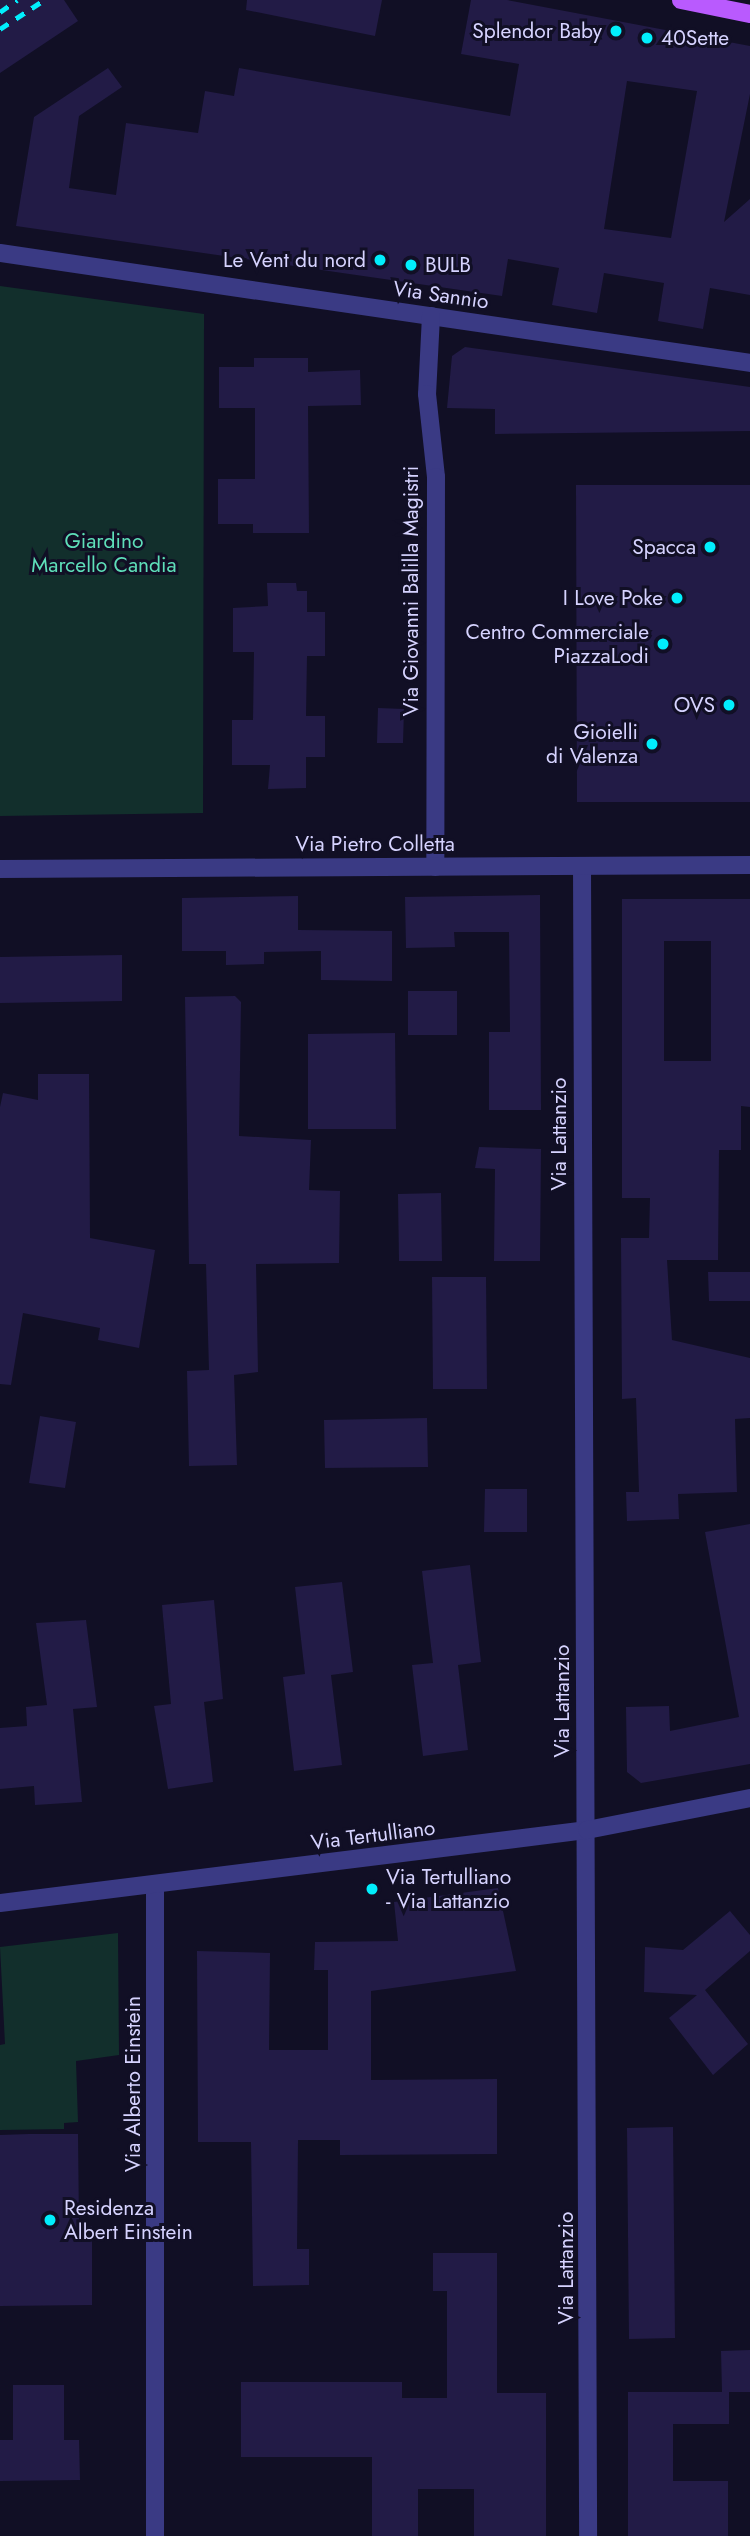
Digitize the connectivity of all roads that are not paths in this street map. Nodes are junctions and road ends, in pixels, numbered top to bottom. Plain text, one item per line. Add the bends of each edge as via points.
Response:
1 (681, 0) edge
2 (750, 14) edge
3 (0, 253) edge
4 (431, 316) junction
5 (750, 363) edge
6 (750, 865) edge
7 (582, 866) junction
8 (435, 867) junction
9 (0, 869) edge
10 (750, 1798) edge
11 (587, 1830) junction
12 (155, 1884) junction
13 (0, 1903) edge
14 (155, 2536) edge
15 (588, 2536) edge

1 - 2 main road
3 - 4 street, Via Sannio
4 - 5 street, Via Sannio
4 - 8 street, Via Giovanni Balilla Magistri via 426,380 436,477
6 - 7 street, Via Pietro Colletta
7 - 8 street, Via Pietro Colletta
7 - 11 street, Via Lattanzio
8 - 9 street, Via Pietro Colletta
10 - 11 street, Via Tertulliano
11 - 12 street, Via Tertulliano
11 - 15 street, Via Lattanzio
12 - 13 street, Via Tertulliano
12 - 14 street, Via Alberto Einstein

